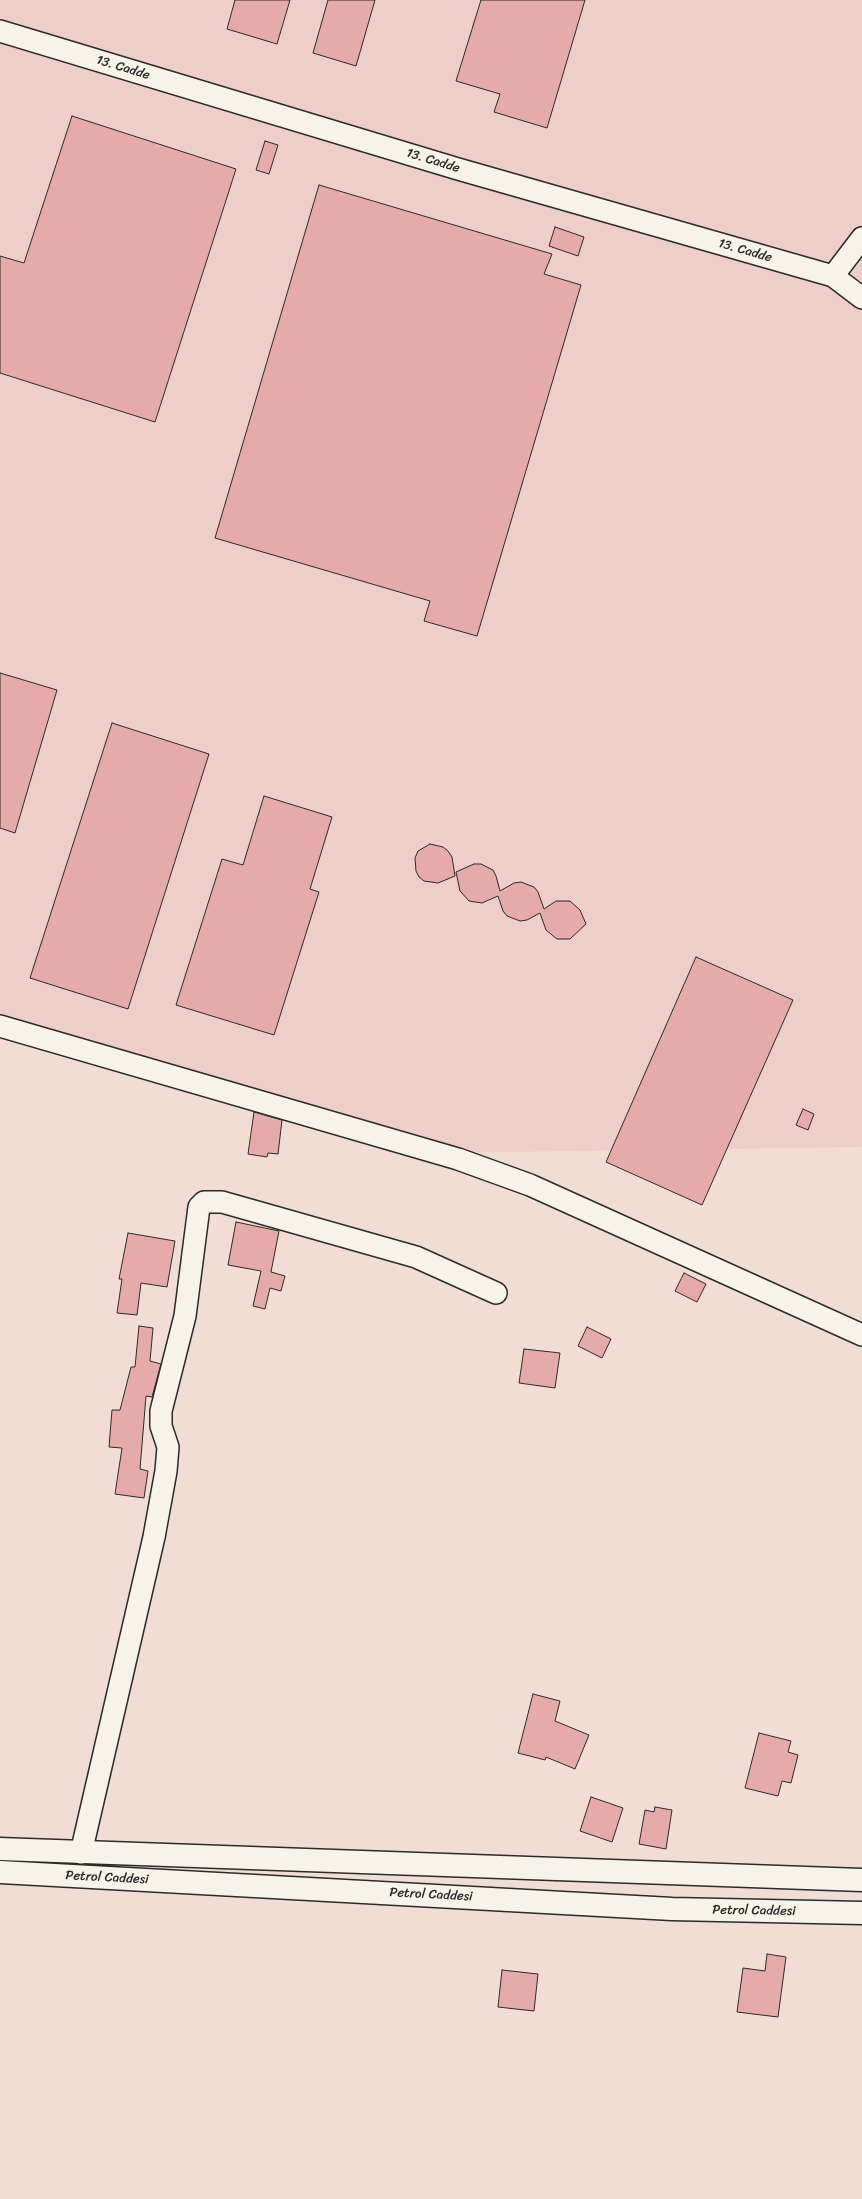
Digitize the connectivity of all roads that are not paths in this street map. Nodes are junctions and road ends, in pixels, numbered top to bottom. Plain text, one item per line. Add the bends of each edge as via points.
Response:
1 (0, 31) edge
2 (862, 238) edge
3 (833, 276) junction
4 (862, 298) edge
5 (0, 1026) edge
6 (496, 1293) dead end
7 (862, 1335) edge
8 (0, 1849) edge
9 (81, 1853) junction
10 (0, 1872) edge
11 (862, 1880) edge
12 (862, 1913) edge

1 - 3 street, 13. Cadde via 458,169
2 - 3 street
3 - 4 street, 13. Cadde
5 - 7 street via 458,1159 530,1185
6 - 9 street via 416,1257 222,1202 204,1202 199,1207 185,1316 161,1411 161,1426 168,1447 154,1537
8 - 9 main road, Petrol Caddesi
9 - 11 main road, Petrol Caddesi
10 - 12 main road, Petrol Caddesi via 672,1909

